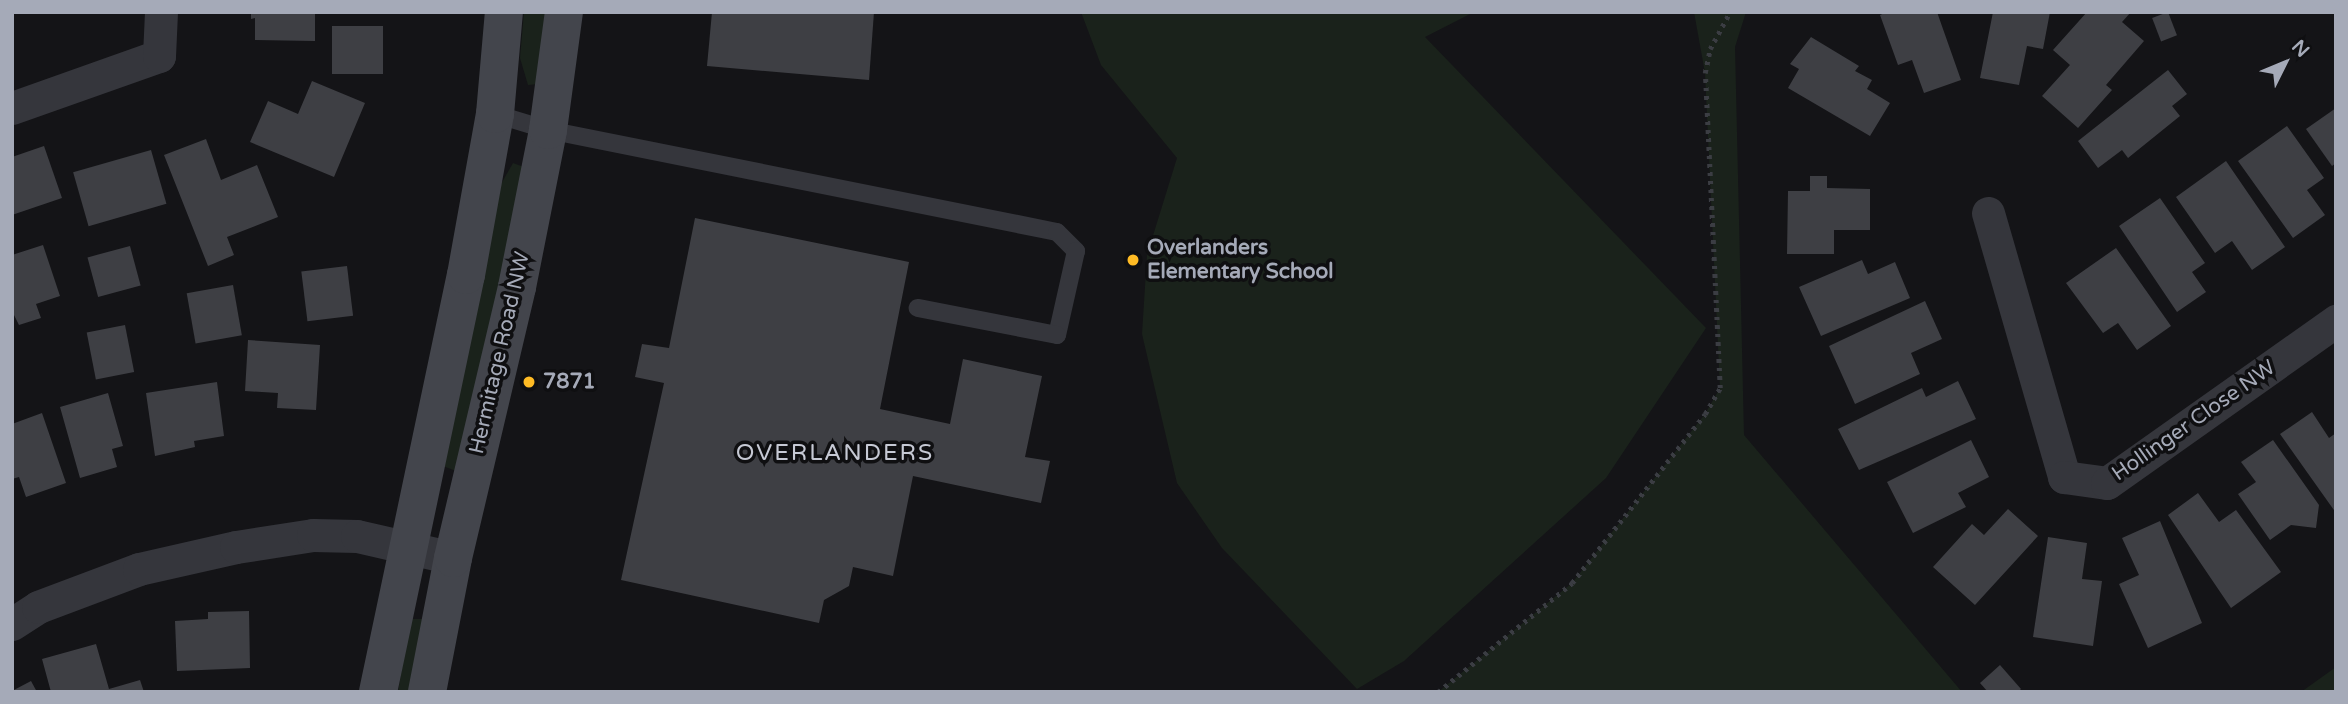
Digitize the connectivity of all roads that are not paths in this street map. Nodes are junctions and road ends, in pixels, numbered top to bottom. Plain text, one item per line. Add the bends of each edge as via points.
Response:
1 (161, 12) edge
2 (504, 12) edge
3 (564, 12) edge
4 (12, 108) edge
5 (495, 114) junction
6 (548, 130) junction
7 (1988, 213) dead end
8 (918, 308) dead end
9 (2336, 321) edge
10 (407, 548) junction
11 (453, 558) junction
12 (12, 624) edge
13 (378, 692) edge
14 (427, 692) edge

1 - 4 street via 159,56
2 - 5 street
3 - 6 street, Hermitage Road NW
5 - 6 lane
5 - 10 street
6 - 8 lane via 1056,232 1076,251 1057,335
6 - 11 street, Hermitage Road NW via 517,287
7 - 9 street, Hollinger Close NW via 2064,477 2107,483
10 - 11 street
10 - 12 street via 357,536 313,535 236,547 139,569 38,607
10 - 13 street
11 - 14 street, Hermitage Road NW

